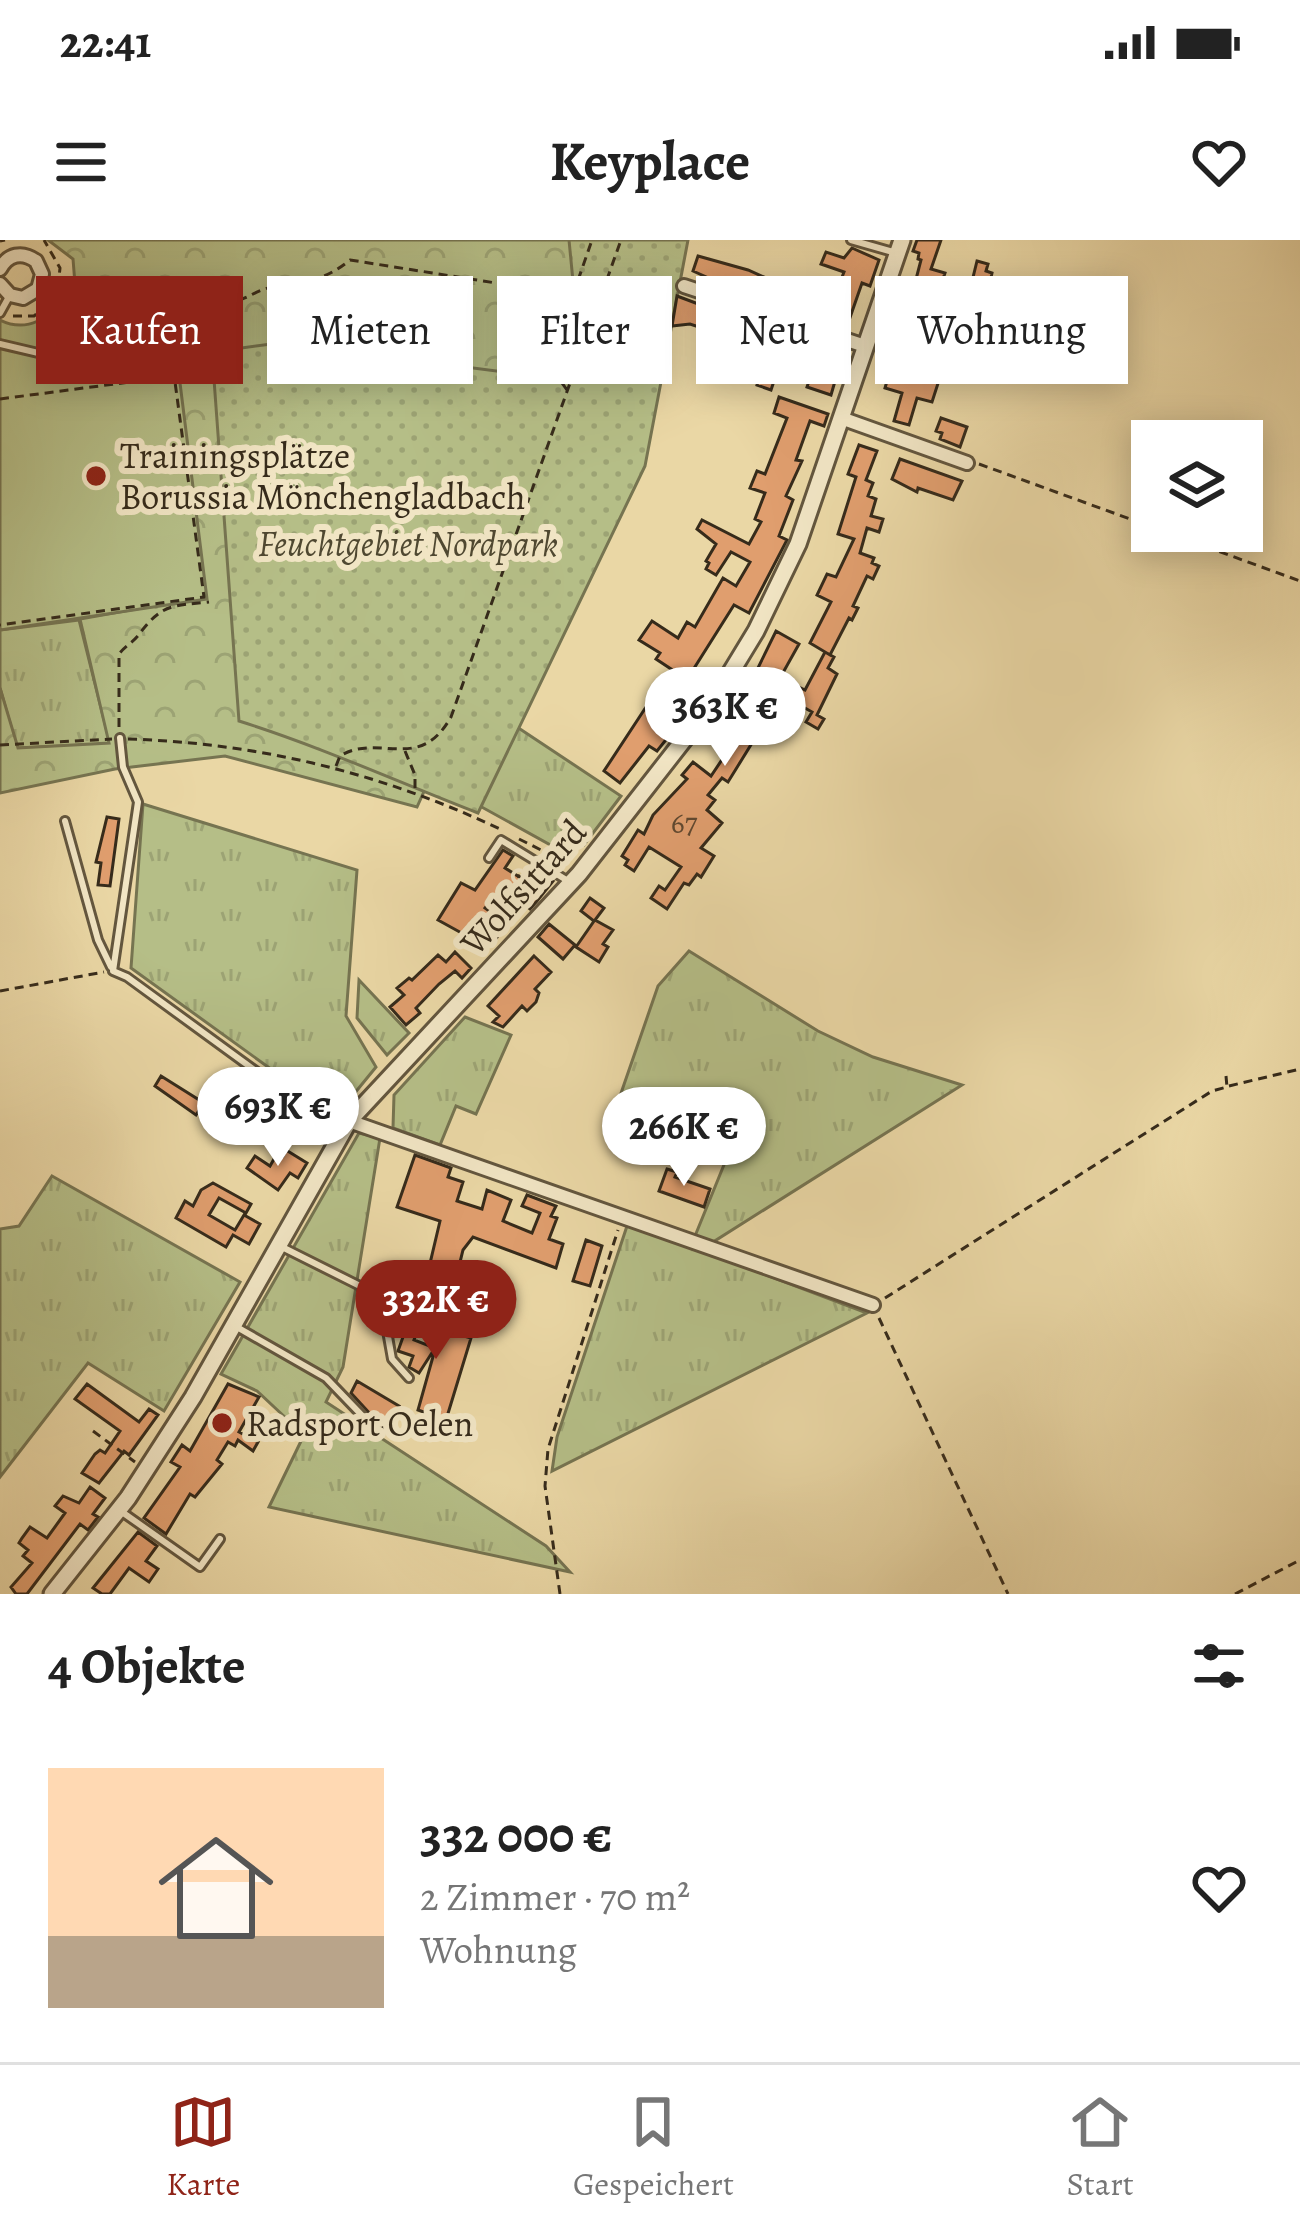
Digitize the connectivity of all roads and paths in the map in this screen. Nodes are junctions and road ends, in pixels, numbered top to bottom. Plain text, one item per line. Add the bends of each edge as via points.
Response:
1 (6, 240) edge
2 (25, 240) edge
3 (592, 240) edge
4 (621, 240) edge
5 (851, 240) edge
6 (899, 247) edge
7 (28, 256) junction
8 (5, 263) edge
9 (579, 276) edge
10 (497, 283) edge
11 (0, 284) edge
12 (684, 286) dead end
13 (10, 296) junction
14 (243, 298) edge
15 (0, 312) edge
16 (0, 344) edge
17 (865, 346) junction
18 (36, 352) edge
19 (563, 384) edge
20 (568, 391) junction
21 (0, 399) edge
22 (841, 418) junction
23 (967, 463) joint
24 (1131, 520) edge
25 (1221, 552) edge
26 (1300, 581) edge
27 (209, 602) dead end
28 (0, 625) edge
29 (120, 739) junction
30 (0, 745) edge
31 (405, 751) junction
32 (336, 766) junction
33 (415, 794) junction
34 (65, 821) dead end
35 (497, 827) dead end
36 (519, 838) dead end
37 (489, 858) dead end
38 (576, 878) junction
39 (113, 970) junction
40 (0, 991) edge
41 (1300, 1069) edge
42 (1226, 1076) dead end
43 (1227, 1087) junction
44 (345, 1127) junction
45 (623, 1214) junction
46 (277, 1244) junction
47 (358, 1285) junction
48 (873, 1306) junction
49 (477, 1314) dead end
50 (232, 1324) junction
51 (409, 1378) dead end
52 (375, 1429) dead end
53 (93, 1431) dead end
54 (146, 1471) junction
55 (119, 1510) junction
56 (220, 1539) dead end
57 (1300, 1560) edge
58 (52, 1594) edge
59 (560, 1594) edge
60 (1008, 1594) edge
61 (1234, 1594) edge

1 - 8 street
2 - 7 street
3 - 9 path
4 - 20 path
5 - 6 lane, Wolfsittard
6 - 17 street, Wolfsittard
7 - 8 street
7 - 13 street via 40,267 40,286 26,297
10 - 14 path via 350,260 320,280
11 - 13 street
12 - 17 street
13 - 15 lane
16 - 18 lane
17 - 22 street, Wolfsittard
19 - 20 path
20 - 31 path via 451,717 431,740
21 - 28 path via 175,382 204,597
22 - 23 street
22 - 38 street, Wolfsittard via 798,544 735,668
23 - 24 path
25 - 26 path
27 - 29 path via 164,607 119,654
29 - 30 path
29 - 32 path via 249,749
29 - 39 lane via 138,802
31 - 32 path via 353,749
31 - 33 path
32 - 33 path
33 - 35 path
34 - 39 lane
36 - 38 path via 568,863
37 - 38 lane via 501,840
38 - 44 street, Wolfsittard
39 - 40 path
39 - 44 lane
41 - 43 path
42 - 43 path
43 - 48 path
44 - 45 street
44 - 46 street, Wolfsittard
45 - 48 street
45 - 59 path via 548,1449 545,1486
46 - 47 lane
46 - 50 street, Wolfsittard
47 - 49 lane
47 - 51 lane via 384,1314 392,1359
48 - 60 path
50 - 52 lane via 326,1378
50 - 54 street, Wolfsittard
53 - 54 path
54 - 55 street, Wolfsittard
55 - 56 lane via 200,1567
55 - 58 street, Wolfsittard
57 - 61 path

